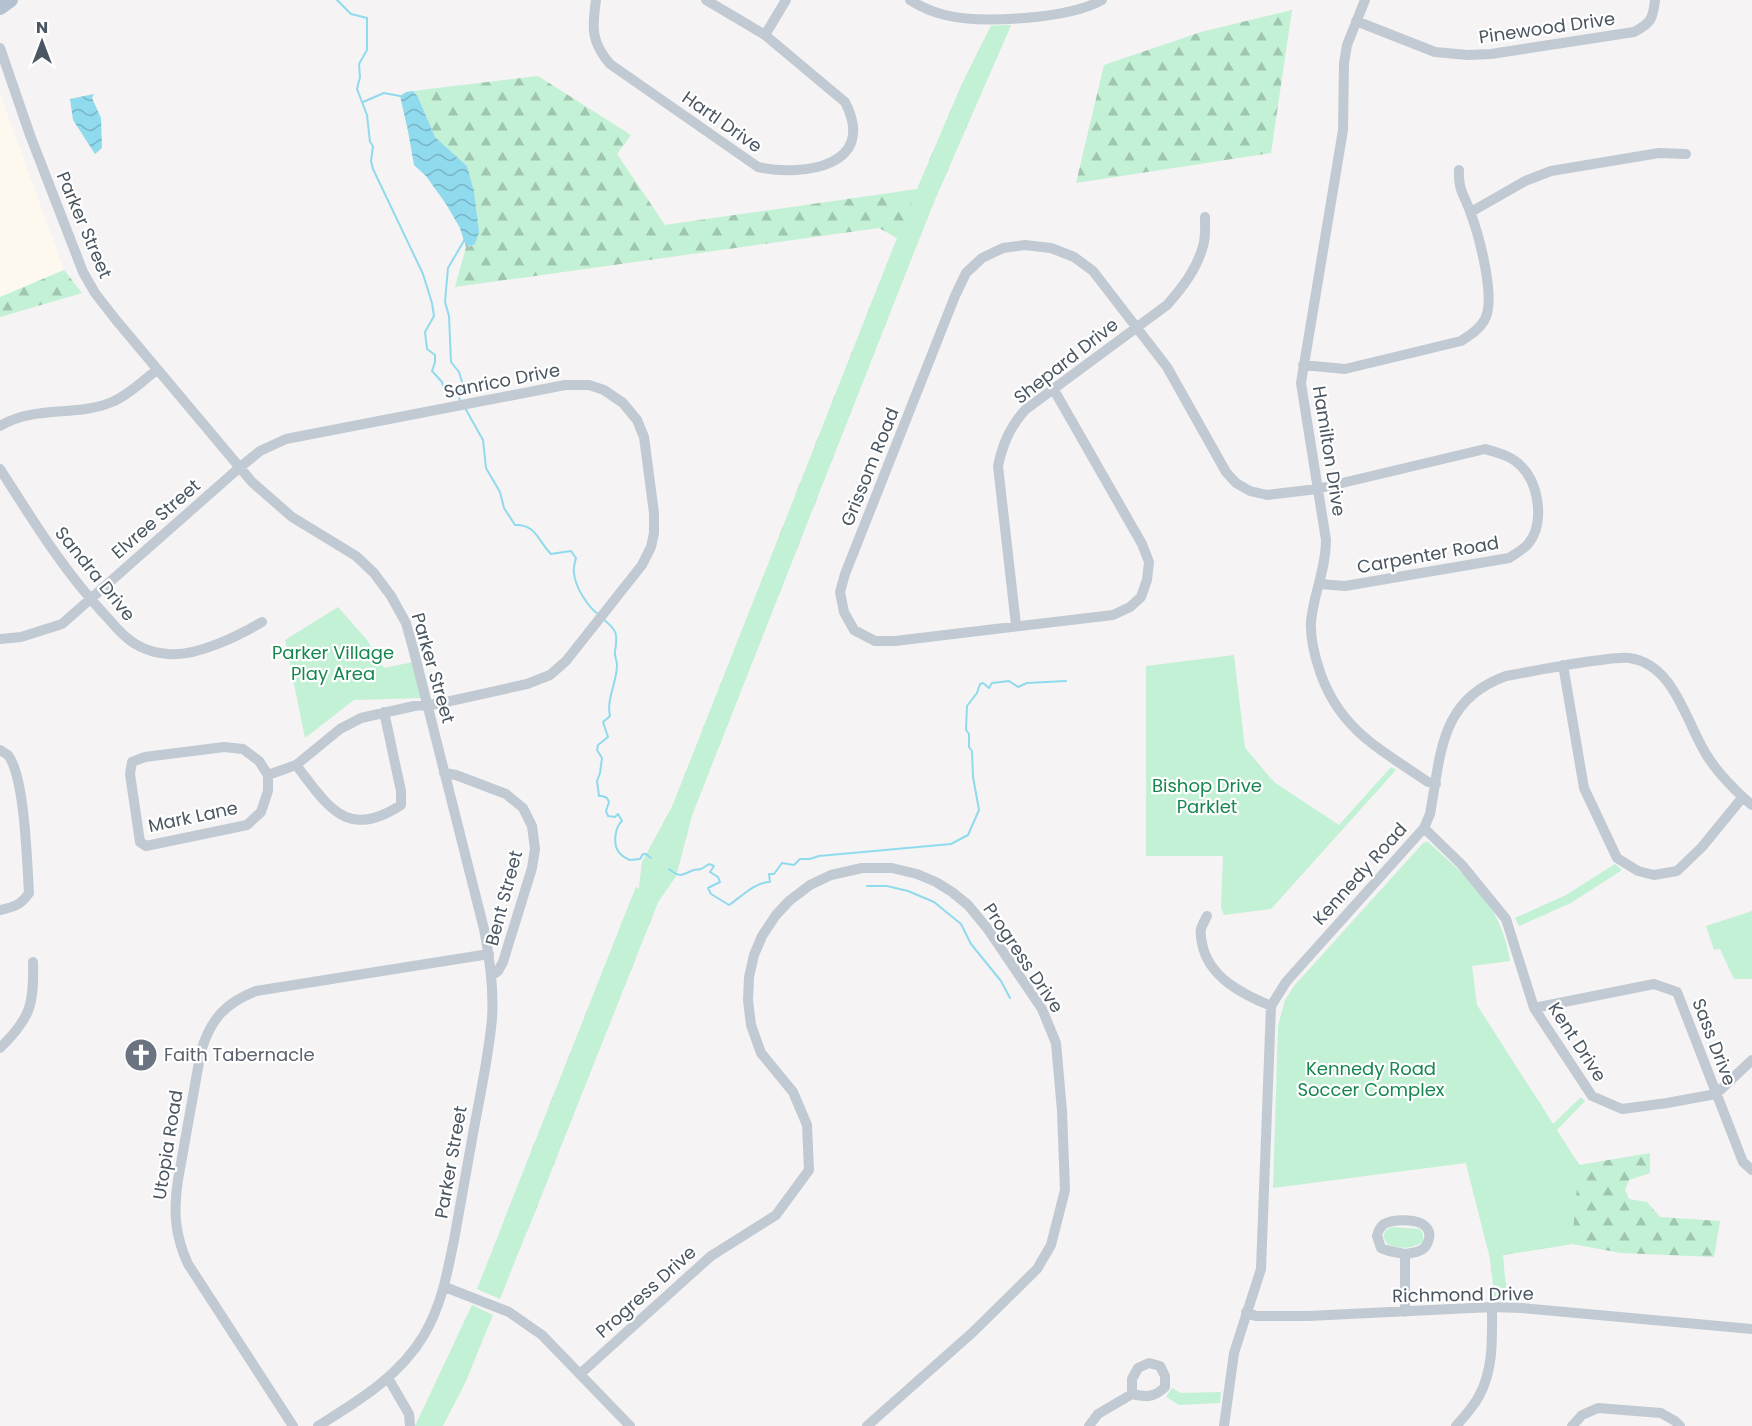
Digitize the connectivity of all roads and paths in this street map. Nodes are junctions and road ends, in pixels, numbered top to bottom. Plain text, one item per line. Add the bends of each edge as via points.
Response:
1 (11, 0) edge
2 (596, 0) edge
3 (706, 0) edge
4 (786, 0) edge
5 (910, 0) edge
6 (1102, 0) edge
7 (1365, 0) edge
8 (1655, 0) edge
9 (930, 5) edge
10 (0, 8) edge
11 (1356, 21) junction
12 (765, 36) junction
13 (0, 48) edge
14 (1686, 154) dead end
15 (1459, 170) dead end
16 (1471, 212) junction
17 (1205, 217) dead end
18 (1136, 328) junction
19 (1303, 365) junction
20 (157, 370) junction
21 (1054, 390) junction
22 (0, 426) edge
23 (239, 468) junction
24 (0, 469) edge
25 (1317, 489) junction
26 (1320, 584) junction
27 (90, 599) junction
28 (262, 622) dead end
29 (1016, 625) junction
30 (0, 639) edge
31 (1563, 665) junction
32 (428, 704) junction
33 (384, 712) junction
34 (0, 750) edge
35 (296, 765) junction
36 (444, 773) junction
37 (268, 775) junction
38 (1436, 784) junction
39 (1742, 798) junction
40 (1752, 805) edge
41 (1424, 828) junction
42 (0, 910) edge
43 (1207, 916) dead end
44 (489, 954) junction
45 (33, 962) dead end
46 (492, 975) junction
47 (1271, 1006) junction
48 (1534, 1008) junction
49 (0, 1048) edge
50 (1752, 1060) edge
51 (1716, 1094) junction
52 (1752, 1170) edge
53 (1405, 1254) junction
54 (445, 1287) junction
55 (1492, 1308) junction
56 (1246, 1312) junction
57 (1406, 1312) junction
58 (1752, 1329) edge
59 (580, 1374) junction
60 (388, 1378) junction
61 (1132, 1394) dead end
62 (293, 1426) edge
63 (318, 1426) edge
64 (410, 1426) edge
65 (630, 1426) edge
66 (867, 1426) edge
67 (1089, 1426) edge
68 (1224, 1426) edge
69 (1456, 1426) edge
70 (1572, 1426) edge
71 (1680, 1426) edge

1 - 10 main road
2 - 12 street, Hartl Drive via 594,37 598,51 610,64 758,167 794,170 836,162 849,148 853,134 852,117 845,102
3 - 12 street, Hartl Drive
4 - 12 street
5 - 9 street
6 - 9 street via 1076,11 1045,16 972,18 946,15
7 - 11 street, Hamilton Drive
8 - 11 street, Pinewood Drive via 1648,25 1634,32 1479,55 1435,52
11 - 19 street, Hamilton Drive via 1344,63 1343,130
13 - 20 street, Parker Street via 83,272 95,293
14 - 16 street via 1659,153 1551,171
15 - 16 street via 1458,185
16 - 19 street via 1488,292 1485,319 1475,332 1461,341 1345,369
17 - 18 street, Shepard Drive via 1203,245 1183,287
18 - 21 street, Shepard Drive
18 - 25 street, Grissom Road via 1167,367 1236,483 1268,495
18 - 29 street, Grissom Road via 1093,271 1074,257 1051,248 1025,245 1003,248 982,258 966,273 950,307 845,574 840,592 844,612 854,630 875,641
19 - 25 street, Hamilton Drive via 1303,401
20 - 22 street via 112,402 18,417
20 - 23 street, Parker Street
21 - 29 street, Shepard Drive via 1025,410 1012,426 998,466
21 - 29 street, Grissom Road via 1142,544 1149,562 1147,580 1141,597 1130,608 1113,615
23 - 27 street, Elvree Street
23 - 32 street, Parker Street via 270,500 356,556 374,573 406,623
23 - 32 street, Sanrico Drive via 260,451 286,439 565,385 589,385 604,390 623,403 637,420 648,456 654,513 651,547 642,565 566,661 550,675 526,684
24 - 27 street, Sandra Drive via 42,535
25 - 26 street, Hamilton Drive via 1326,548
25 - 26 street, Carpenter Road via 1485,449 1505,454 1522,466 1534,484 1539,522 1528,544 1509,558 1345,586
26 - 38 street, Hamilton Drive via 1311,622 1313,646 1328,693 1360,735
27 - 28 street, Sandra Drive via 126,638 146,650 169,654 191,652 240,635
27 - 30 street, Elvree Street via 62,624
31 - 38 street, Kennedy Road via 1492,681 1460,706 1448,727
31 - 39 street, Kennedy Road via 1627,658 1645,662 1661,672 1707,756
31 - 39 street via 1584,788 1617,858 1638,871 1654,875 1677,871 1702,848
32 - 33 street, Sanrico Drive
32 - 36 street, Parker Street
33 - 35 street, Sanrico Drive via 340,729
33 - 35 street via 401,806 367,820 343,817 326,804
34 - 42 street via 8,755 22,799 29,893 15,907
35 - 37 street
36 - 44 street, Parker Street
36 - 46 street, Bent Street via 512,798 523,808 534,833 532,868 503,962
37 - 37 street, Mark Lane via 259,761 243,749 224,747 132,762 130,774 140,842 146,846 247,825 261,812
38 - 41 street, Kennedy Road
39 - 40 street, Kennedy Road
41 - 47 street, Kennedy Road via 1286,981
41 - 48 street, Kent Drive via 1462,865 1506,919
43 - 47 street via 1200,931 1208,961 1232,986
44 - 46 street, Parker Street
44 - 62 street, Utopia Road via 256,991 225,1008 206,1035 177,1180 177,1235 188,1264
45 - 49 street via 32,1004 22,1025
46 - 54 street, Parker Street via 488,1048
47 - 56 street, Kennedy Road via 1261,1269
48 - 51 street, Kent Drive via 1592,1096 1622,1109
48 - 51 street, Sass Drive via 1654,984 1677,992
50 - 51 street
51 - 52 street, Sass Drive via 1743,1162
53 - 53 street via 1426,1247 1426,1227 1420,1222 1406,1221 1382,1226 1377,1236 1381,1248
53 - 57 street
54 - 59 street via 509,1312 542,1335
54 - 60 street, Parker Street via 423,1336
55 - 57 street, Richmond Drive
55 - 58 street, Richmond Drive
55 - 69 street via 1489,1371 1479,1396
56 - 57 street, Richmond Drive via 1256,1316
56 - 68 street, Kennedy Road via 1234,1353
59 - 65 street
59 - 66 street, Progress Drive via 711,1256 776,1215 809,1170 807,1125 793,1092 761,1053 751,1024 748,1000 754,955 776,915 810,885 862,868 892,868 936,882 968,905 1041,1009 1056,1043 1065,1190 1051,1245 1037,1269
60 - 63 street, Parker Street
60 - 64 street via 409,1414
61 - 67 street via 1098,1414
70 - 71 street via 1582,1415 1598,1408 1661,1413

